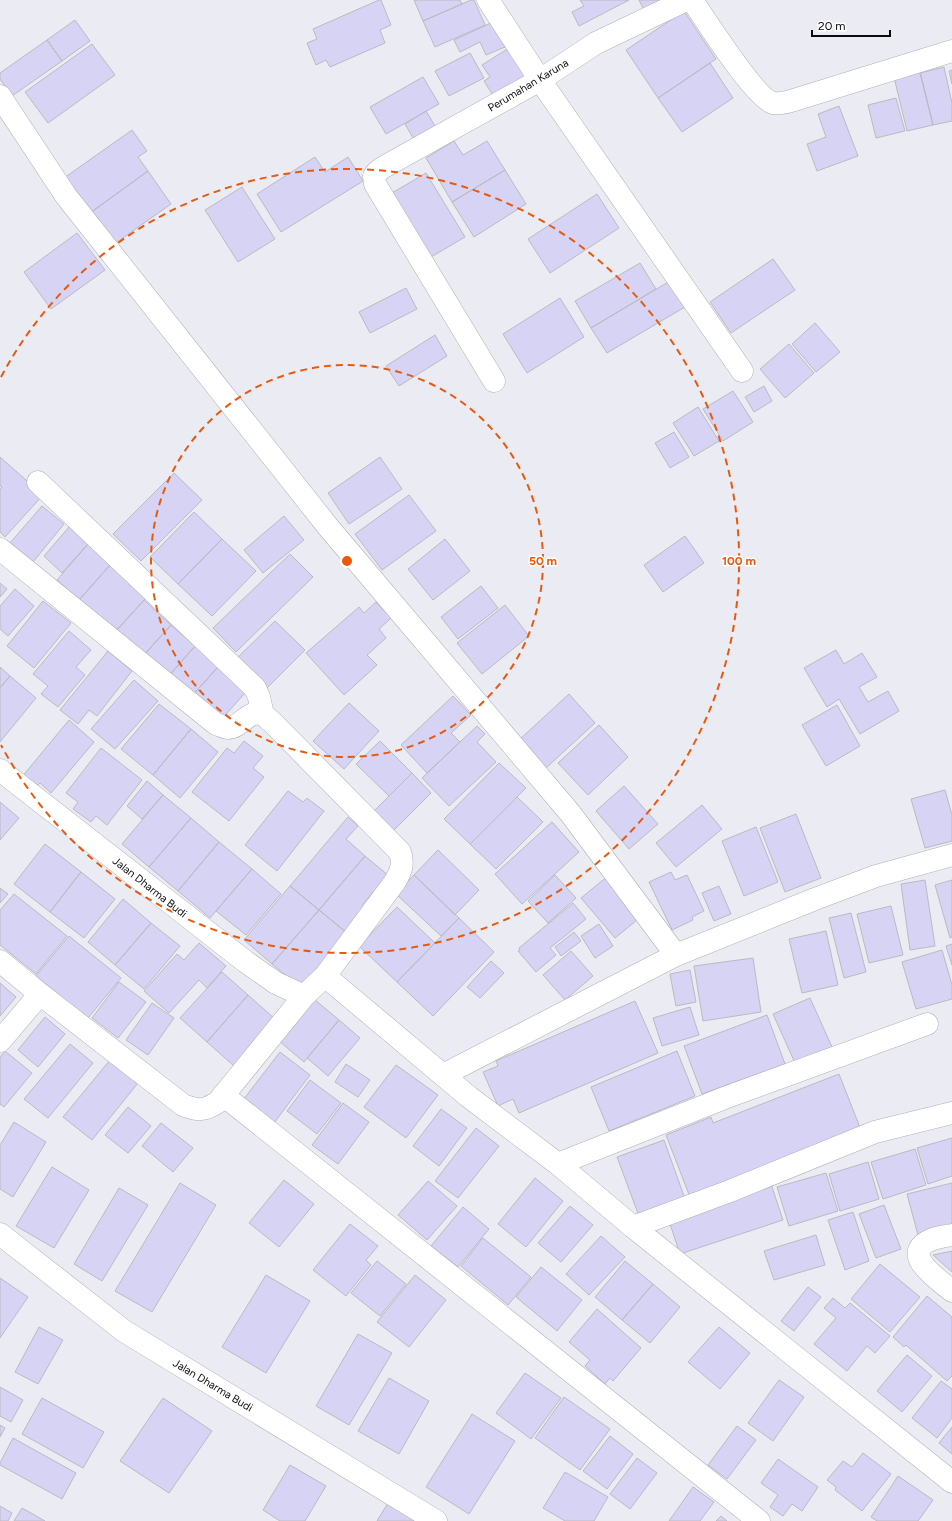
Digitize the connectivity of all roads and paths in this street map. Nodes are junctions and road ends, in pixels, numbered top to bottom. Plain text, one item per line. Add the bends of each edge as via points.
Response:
1 (488, 0) edge
2 (686, 0) edge
3 (692, 0) edge
4 (952, 51) edge
5 (540, 80) junction
6 (0, 96) edge
7 (742, 371) dead end
8 (494, 381) dead end
9 (38, 482) dead end
10 (0, 550) edge
11 (263, 715) junction
12 (0, 770) edge
13 (952, 855) edge
14 (676, 955) junction
15 (0, 961) edge
16 (325, 976) junction
17 (40, 994) junction
18 (304, 996) junction
19 (927, 1024) dead end
20 (0, 1041) edge
21 (443, 1075) junction
22 (223, 1095) junction
23 (952, 1113) edge
24 (558, 1164) junction
25 (633, 1227) junction
26 (0, 1234) edge
27 (952, 1235) edge
28 (952, 1291) edge
29 (952, 1482) edge
30 (436, 1521) edge
31 (759, 1521) edge

1 - 5 street
2 - 5 street, Perumahan Karuna via 596,43
3 - 4 street via 751,84 764,98 773,103 794,100
5 - 7 street
5 - 8 street, Perumahan Karuna via 382,168 374,176 375,184
6 - 14 street via 66,196 329,528 570,813
9 - 11 street via 255,688
10 - 11 street via 216,724 230,728 251,715
11 - 16 street via 400,852 403,860 394,883
12 - 18 street, Jalan Dharma Budi via 246,962 276,983
13 - 14 street via 862,881
14 - 21 street
15 - 17 street
16 - 18 street
16 - 21 street
17 - 20 street
17 - 22 street via 183,1105 195,1110 207,1109
18 - 22 street
19 - 24 street
21 - 24 street
22 - 31 street
23 - 25 street via 875,1132
24 - 25 street
25 - 29 street
26 - 30 street, Jalan Dharma Budi via 124,1330
27 - 28 street via 933,1239 922,1246 919,1252 920,1260 926,1269

